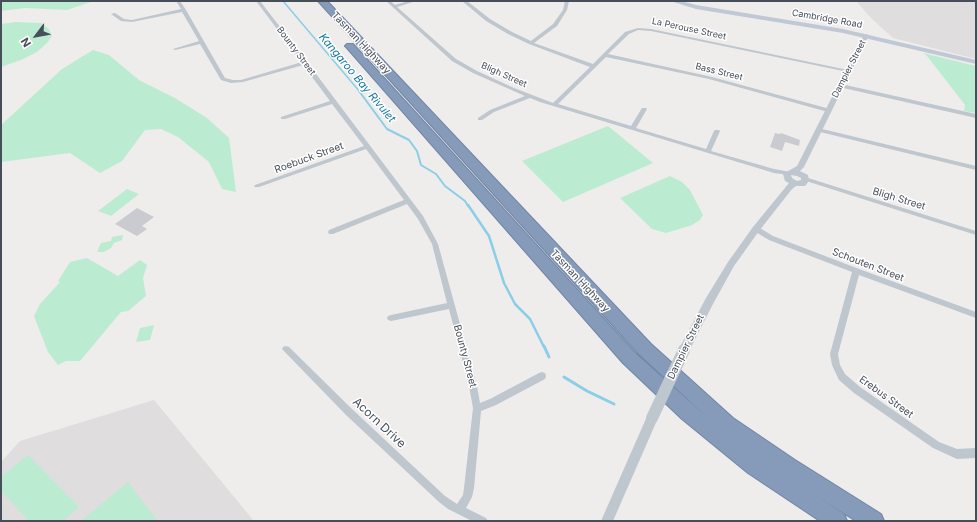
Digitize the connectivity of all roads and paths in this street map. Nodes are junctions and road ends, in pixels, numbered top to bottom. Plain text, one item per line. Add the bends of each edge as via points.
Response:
1 (178, 1) edge
2 (258, 1) edge
3 (310, 1) edge
4 (322, 1) edge
5 (325, 1) edge
6 (388, 1) edge
7 (414, 1) edge
8 (464, 1) edge
9 (568, 1) edge
10 (673, 1) edge
11 (394, 6) junction
12 (184, 10) junction
13 (113, 14) dead end
14 (347, 28) junction
15 (866, 35) junction
16 (201, 42) junction
17 (531, 43) junction
18 (175, 49) dead end
19 (605, 55) junction
20 (976, 62) edge
21 (305, 63) junction
22 (593, 66) junction
23 (848, 72) junction
24 (841, 86) junction
25 (530, 96) junction
26 (333, 102) junction
27 (555, 104) junction
28 (644, 110) dead end
29 (828, 110) junction
30 (976, 116) edge
31 (284, 118) dead end
32 (480, 119) dead end
33 (633, 128) junction
34 (818, 130) junction
35 (717, 131) dead end
36 (367, 147) junction
37 (708, 150) junction
38 (976, 168) edge
39 (795, 178) junction
40 (257, 186) dead end
41 (407, 201) junction
42 (756, 229) junction
43 (331, 232) dead end
44 (976, 234) edge
45 (856, 271) junction
46 (452, 305) junction
47 (976, 315) edge
48 (391, 318) dead end
49 (286, 349) dead end
50 (542, 376) dead end
51 (477, 408) junction
52 (976, 453) edge
53 (459, 510) junction
54 (483, 521) edge
55 (608, 521) edge
56 (837, 521) edge
57 (874, 521) edge

1 - 12 street
2 - 21 street, Bounty Street
3 - 56 highway, Tasman Highway via 629,358 688,414 762,470
4 - 14 highway, Tasman Highway
5 - 14 highway
6 - 11 street, Bligh Street
7 - 11 street
8 - 17 street via 499,27
9 - 17 street via 555,25
10 - 15 main road, Cambridge Road
11 - 25 street, Bligh Street via 454,60 489,80
12 - 13 street via 132,21 123,20
12 - 16 street
14 - 57 highway, Tasman Highway via 644,349 727,424 788,467
15 - 20 main road, Cambridge Road
15 - 23 street, Dampier Street
16 - 18 street
16 - 21 street via 220,77 229,81 245,80
17 - 22 street
19 - 22 street, La Perouse Street
19 - 23 street, La Perouse Street via 629,32 646,29
19 - 29 street, Bass Street via 710,78
21 - 26 street, Bounty Street
22 - 27 street, La Perouse Street
23 - 24 street, Dampier Street
24 - 29 street, Dampier Street
24 - 30 street
25 - 27 street, Bligh Street
25 - 32 street via 492,111
26 - 31 street
26 - 36 street, Bounty Street
27 - 33 street, Bligh Street
28 - 33 street
29 - 34 street, Dampier Street
33 - 37 street, Bligh Street
34 - 38 street
34 - 39 street, Dampier Street
35 - 37 street
36 - 40 street, Roebuck Street
36 - 41 street, Bounty Street
37 - 39 street, Bligh Street
39 - 42 street, Dampier Street
39 - 44 street, Bligh Street
41 - 43 street
41 - 46 street, Bounty Street via 433,238
42 - 45 street, Schouten Street via 772,238
42 - 55 street, Dampier Street, bridge via 709,300 652,418
45 - 47 street, Schouten Street
45 - 52 street, Erebus Street via 836,348 838,371 857,390 936,445 958,454
46 - 48 street
46 - 51 street, Bounty Street
49 - 53 street, Acorn Drive via 425,483
50 - 51 street
51 - 53 street, Bounty Street via 469,488
53 - 54 street

